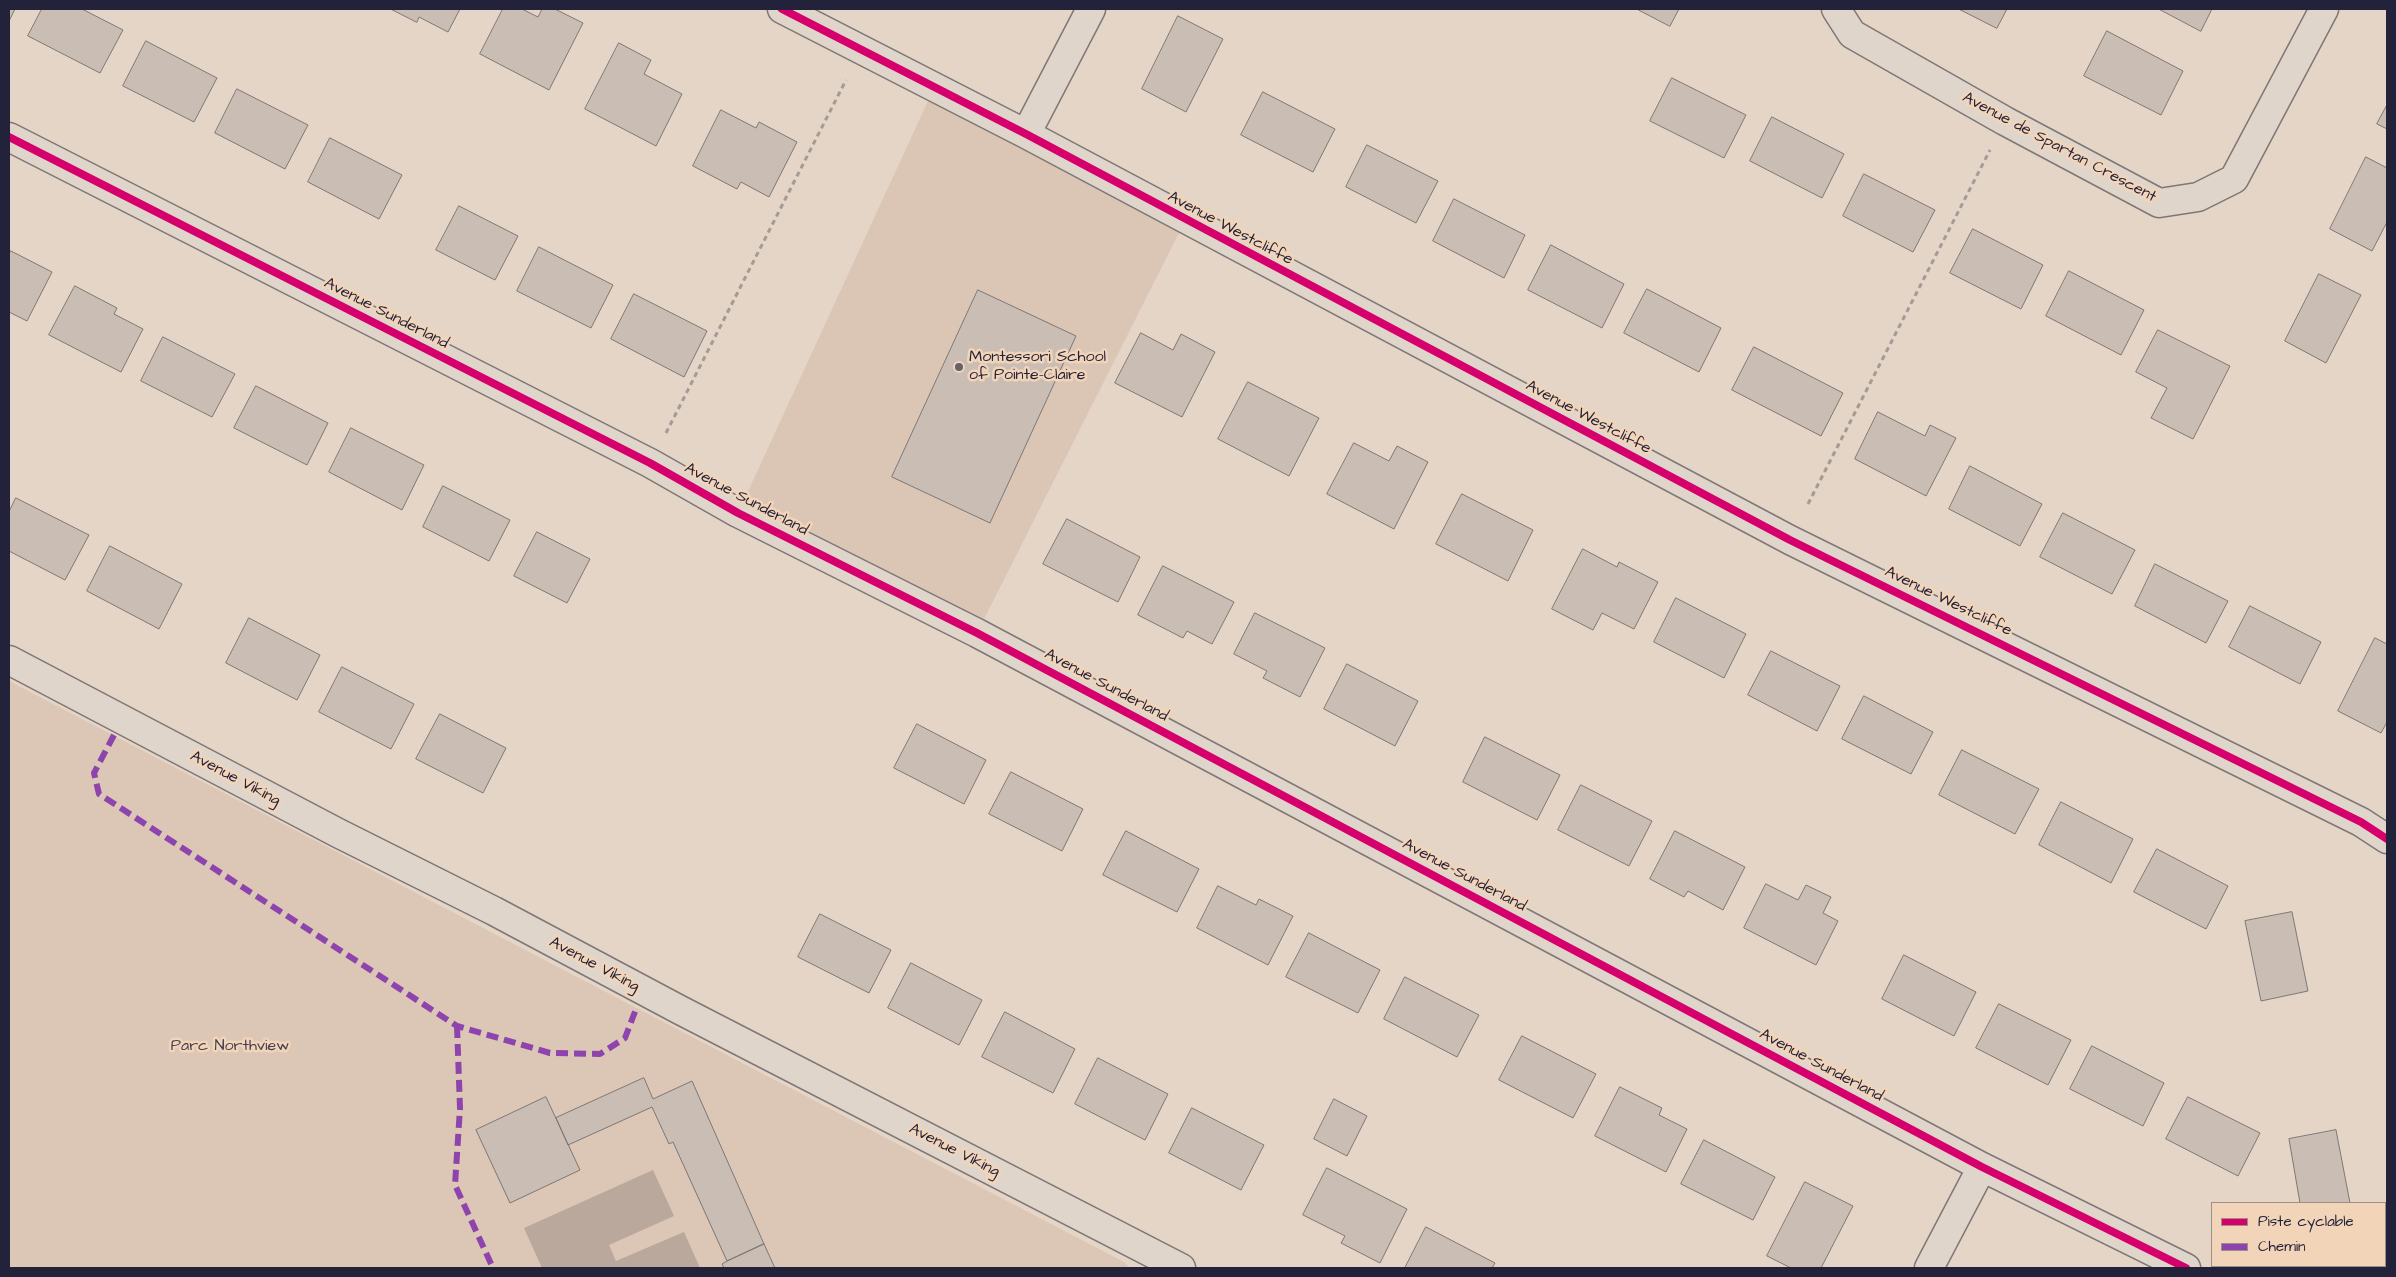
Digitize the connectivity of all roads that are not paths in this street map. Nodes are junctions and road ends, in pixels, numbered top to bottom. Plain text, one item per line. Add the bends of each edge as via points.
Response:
1 (782, 9) edge
2 (1091, 9) edge
3 (1836, 9) edge
4 (2324, 9) edge
5 (1026, 134) junction
6 (9, 137) edge
7 (9, 660) edge
8 (2387, 839) edge
9 (1982, 1167) junction
10 (1181, 1268) edge
11 (1929, 1268) edge
12 (2186, 1268) edge

1 - 5 street, Avenue Westcliffe
2 - 5 street
3 - 4 street, Avenue de Spartan Crescent via 1852,34 2159,203 2198,197 2234,179
5 - 8 street, Avenue Westcliffe via 1790,540 2361,822
6 - 9 street, Avenue Sunderland via 986,638
7 - 10 street, Avenue Viking
9 - 11 street
9 - 12 street, Avenue Sunderland

